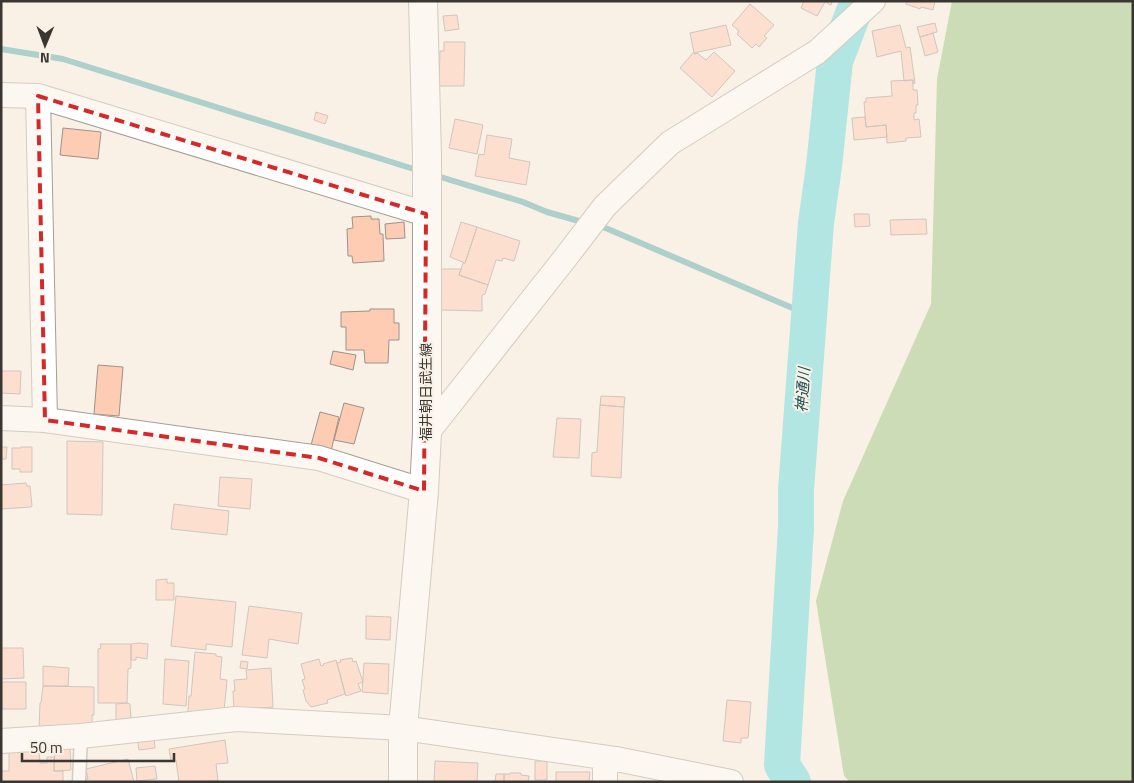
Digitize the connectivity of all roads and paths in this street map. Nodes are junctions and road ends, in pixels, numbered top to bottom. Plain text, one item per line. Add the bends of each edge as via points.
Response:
1 (423, 1) edge
2 (872, 3) edge
3 (1, 95) edge
4 (38, 96) junction
5 (427, 208) junction
6 (1, 418) edge
7 (45, 420) junction
8 (427, 433) junction
9 (424, 491) junction
10 (403, 728) junction
11 (81, 736) junction
12 (1, 741) edge
13 (605, 758) junction
14 (79, 782) edge
15 (403, 782) edge
16 (605, 782) edge
17 (731, 782) edge

1 - 5 main road, 福井朝日武生線
2 - 8 street via 817,52 670,143 605,206
3 - 4 street
4 - 5 street
4 - 7 street
5 - 8 main road, 福井朝日武生線
6 - 7 street
7 - 9 street via 319,458
8 - 9 main road, 福井朝日武生線
9 - 10 main road, 福井朝日武生線
10 - 11 street via 236,719
10 - 13 street
10 - 15 main road, 福井朝日武生線
11 - 12 street
11 - 14 lane
13 - 16 street
13 - 17 street

